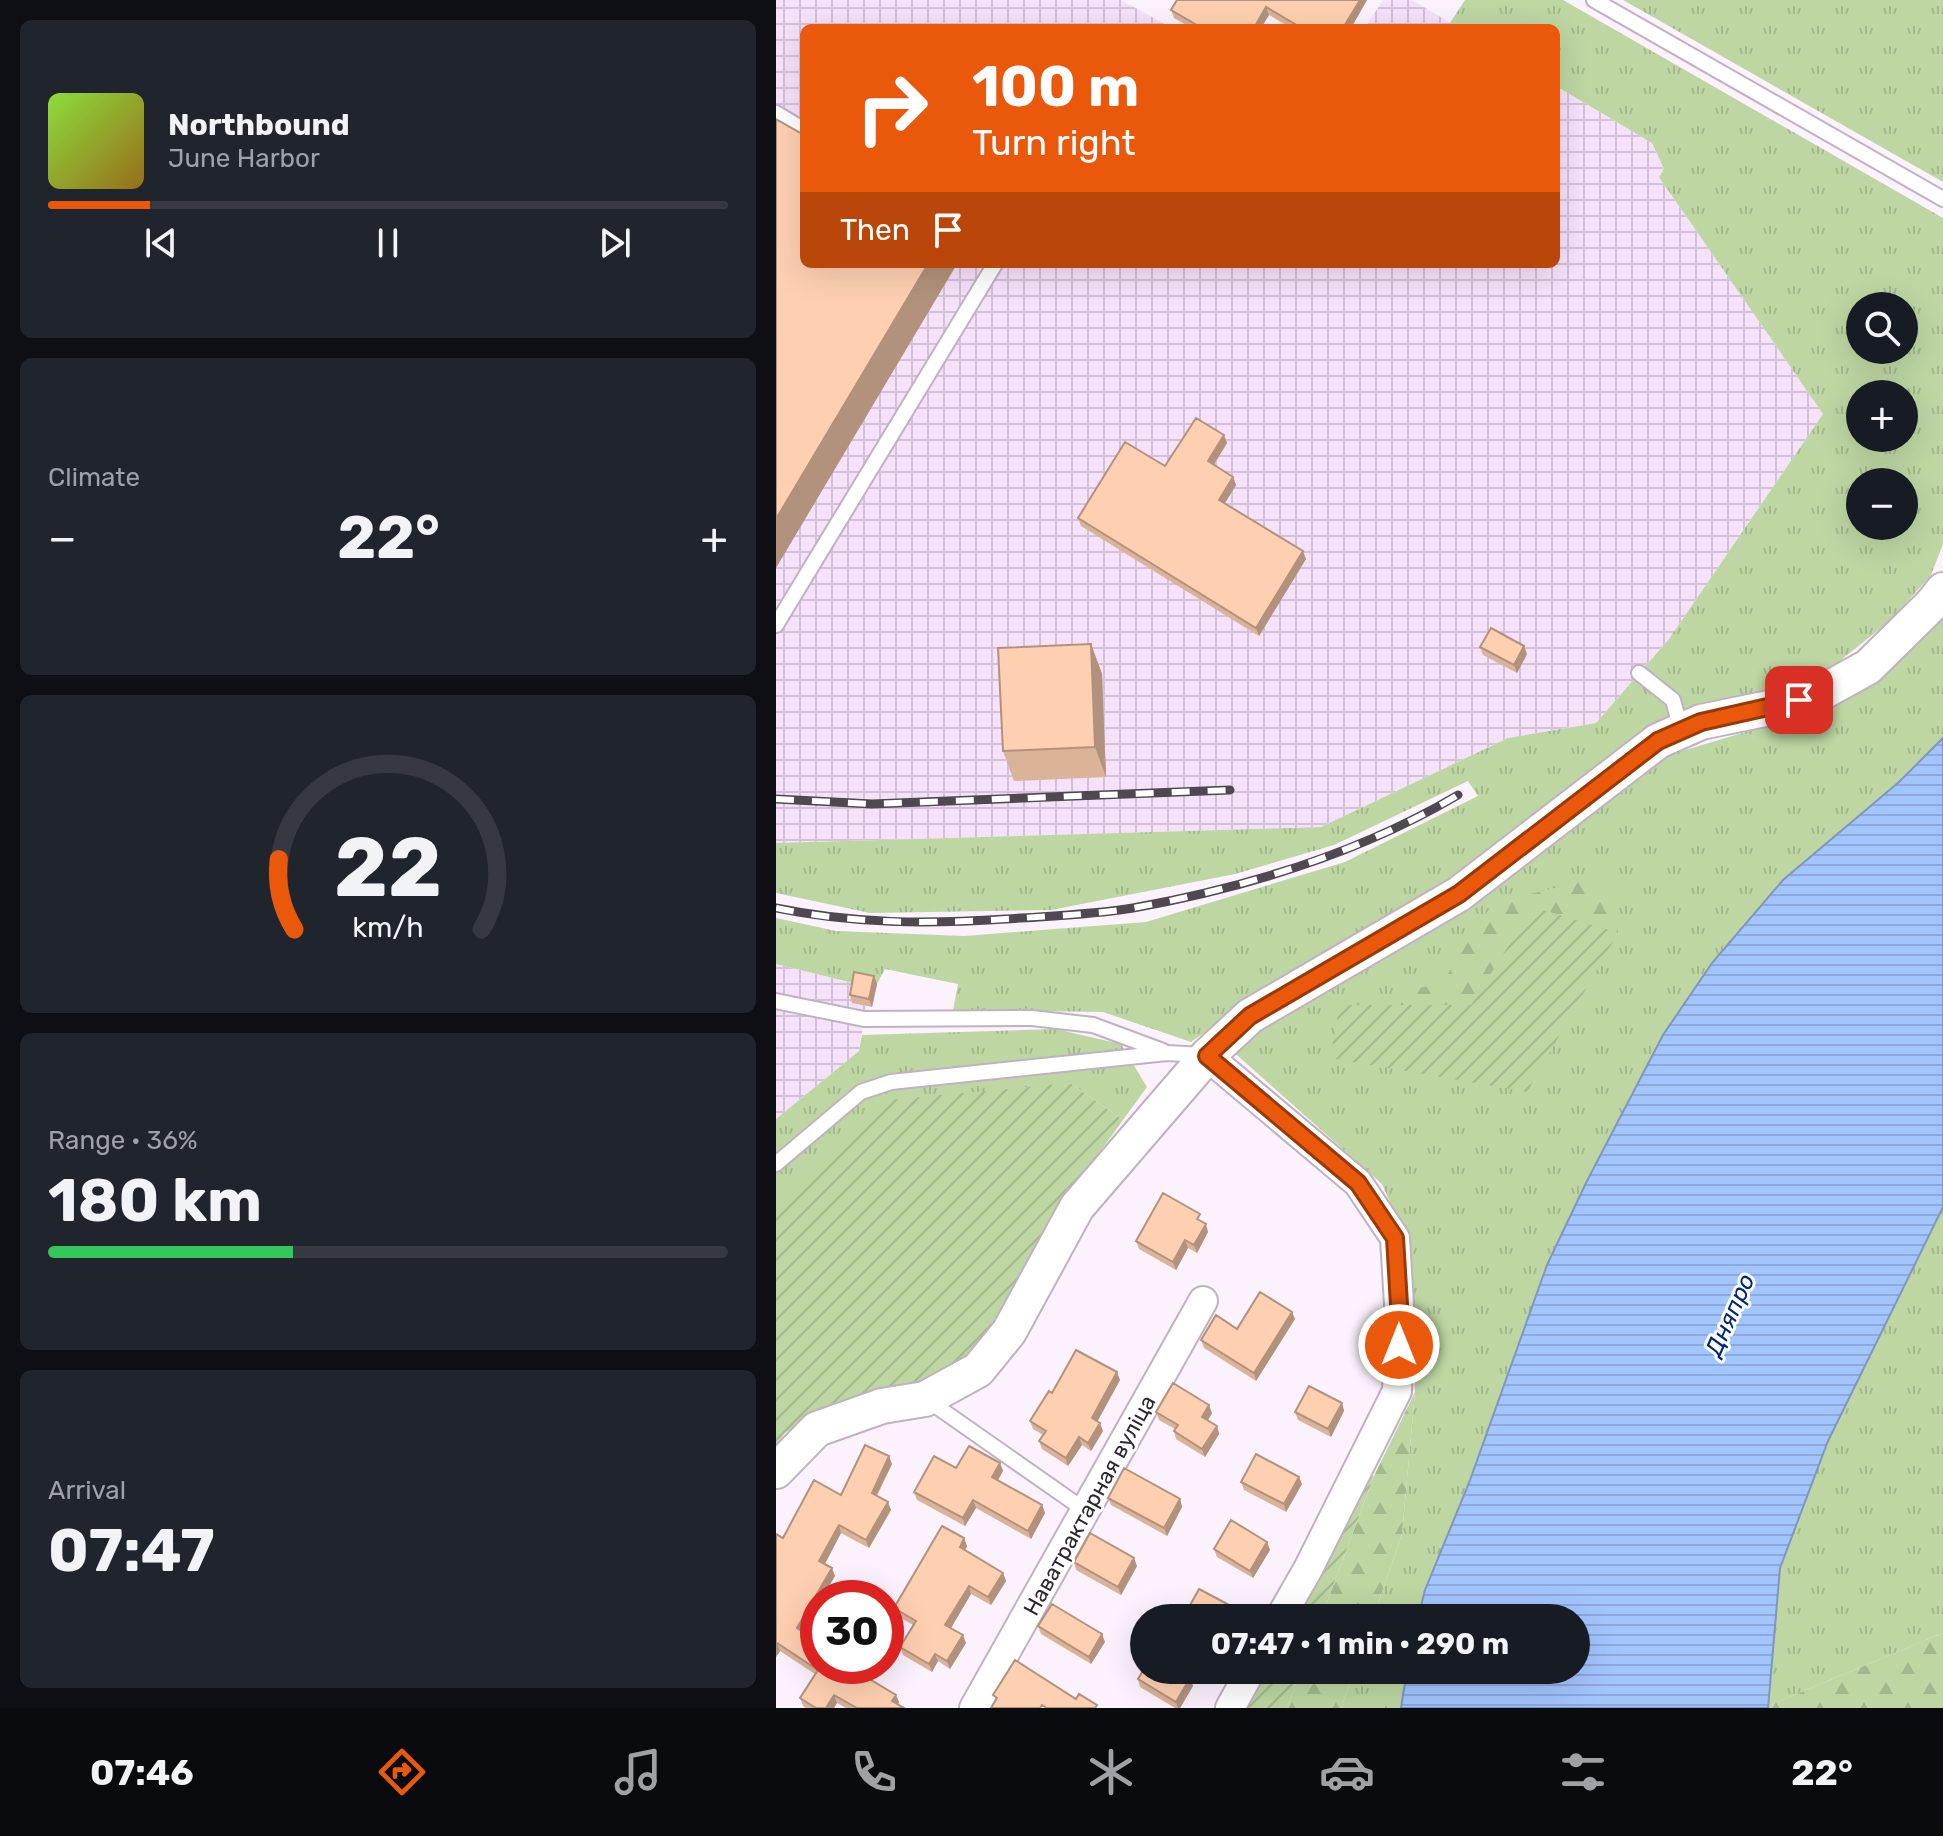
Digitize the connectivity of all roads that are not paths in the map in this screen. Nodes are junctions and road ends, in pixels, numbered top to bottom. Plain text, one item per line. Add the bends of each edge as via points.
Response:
1 (1594, 0) edge
2 (776, 113) edge
3 (800, 128) edge
4 (1943, 199) edge
5 (993, 268) edge
6 (1943, 590) edge
7 (776, 625) edge
8 (1639, 673) dead end
9 (1681, 731) junction
10 (776, 1001) edge
11 (1167, 1053) junction
12 (1207, 1056) junction
13 (776, 1164) edge
14 (1203, 1301) dead end
15 (925, 1399) junction
16 (776, 1471) edge
17 (1086, 1511) junction
18 (1288, 1604) edge
19 (1243, 1684) edge
20 (974, 1708) edge
21 (1230, 1708) edge

1 - 4 lane
2 - 3 lane
5 - 7 lane
6 - 9 street via 1868,667 1819,694
8 - 9 lane via 1673,700
9 - 12 street via 1658,741 1459,894 1250,1016
10 - 11 lane via 864,1019 1032,1018 1093,1025
11 - 12 lane
11 - 13 lane via 891,1082 861,1092
12 - 15 street via 1077,1207 1009,1332 978,1370
12 - 18 street via 1358,1183 1395,1238 1397,1391
14 - 17 street, Наватрактарная вуліца
15 - 16 street via 882,1406 817,1429
15 - 17 lane
17 - 20 street, Наватрактарная вуліца
19 - 21 street

